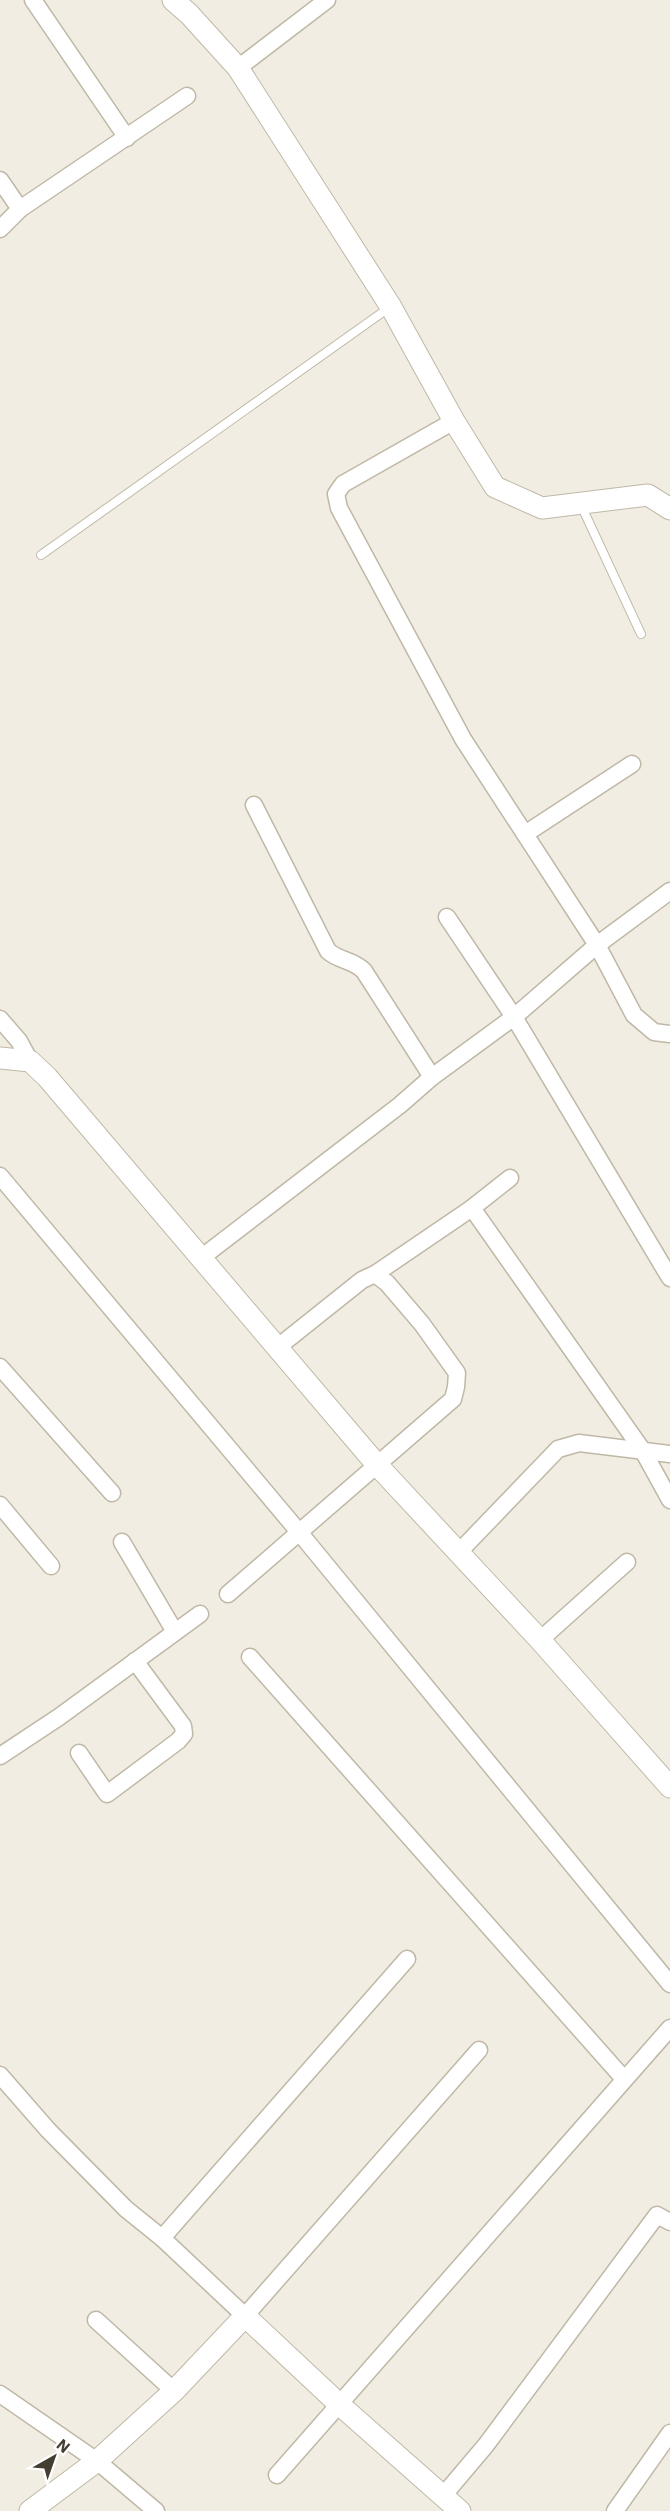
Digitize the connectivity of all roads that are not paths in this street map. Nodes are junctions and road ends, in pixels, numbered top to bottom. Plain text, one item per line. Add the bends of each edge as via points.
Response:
1 (33, 0) edge
2 (173, 0) edge
3 (327, 0) edge
4 (238, 68) junction
5 (187, 96) dead end
6 (127, 138) junction
7 (0, 180) edge
8 (20, 209) junction
9 (0, 229) edge
10 (391, 307) junction
11 (454, 421) junction
12 (580, 503) junction
13 (670, 509) edge
14 (41, 555) dead end
15 (641, 634) dead end
16 (632, 764) dead end
17 (254, 805) dead end
18 (525, 834) junction
19 (670, 891) edge
20 (447, 917) dead end
21 (597, 945) junction
22 (514, 1017) junction
23 (0, 1019) edge
24 (670, 1034) edge
25 (0, 1058) edge
26 (30, 1061) junction
27 (432, 1077) junction
28 (0, 1176) edge
29 (510, 1178) dead end
30 (472, 1208) junction
31 (201, 1258) junction
32 (375, 1274) junction
33 (670, 1278) edge
34 (278, 1347) junction
35 (0, 1367) edge
36 (643, 1451) junction
37 (670, 1454) edge
38 (378, 1466) junction
39 (112, 1493) dead end
40 (670, 1500) edge
41 (0, 1505) edge
42 (299, 1532) junction
43 (122, 1542) dead end
44 (459, 1552) junction
45 (627, 1562) dead end
46 (51, 1566) dead end
47 (228, 1594) dead end
48 (200, 1614) dead end
49 (175, 1632) junction
50 (540, 1640) junction
51 (250, 1658) dead end
52 (135, 1661) junction
53 (79, 1753) dead end
54 (0, 1756) edge
55 (670, 1787) edge
56 (407, 1959) dead end
57 (670, 1984) edge
58 (670, 2028) edge
59 (479, 2050) dead end
60 (0, 2075) edge
61 (624, 2079) junction
62 (670, 2222) edge
63 (162, 2238) junction
64 (245, 2316) junction
65 (96, 2320) dead end
66 (174, 2391) junction
67 (0, 2394) edge
68 (340, 2405) junction
69 (670, 2433) edge
70 (97, 2461) junction
71 (277, 2475) dead end
72 (442, 2497) junction
73 (30, 2511) edge
74 (156, 2511) edge
75 (460, 2511) edge
76 (615, 2511) edge

1 - 6 street
2 - 4 street
3 - 4 street
4 - 10 street
5 - 6 street
6 - 8 street
7 - 8 street
8 - 9 street
10 - 11 street
10 - 14 lane
11 - 12 street via 495,488 542,508
11 - 18 street via 344,484 336,494 339,508 463,739
12 - 13 street via 648,495
12 - 15 lane
16 - 18 street
17 - 27 street via 328,951 337,959 358,964 364,971
18 - 21 street
19 - 21 street
20 - 22 street
21 - 22 street
21 - 24 street via 634,1015 654,1032
22 - 27 street
22 - 33 street
23 - 26 street
25 - 26 street
26 - 31 street
27 - 31 street
28 - 42 street
29 - 30 street
30 - 32 street
30 - 36 street
31 - 34 street
32 - 34 street via 362,1280
32 - 38 street via 422,1324 457,1373 453,1399
34 - 38 street
35 - 39 street
36 - 37 street
36 - 40 street
36 - 44 street via 579,1443 558,1449
38 - 42 street
38 - 44 street
41 - 46 street
42 - 47 street
42 - 57 street
43 - 49 street
44 - 50 street
45 - 50 street
48 - 49 street
49 - 52 street
50 - 55 street
51 - 61 street
52 - 53 street via 183,1726 184,1734 107,1794
52 - 54 street
56 - 63 street
58 - 61 street
59 - 64 street
60 - 63 street via 48,2130
61 - 68 street
62 - 72 street via 657,2215 486,2445
63 - 64 street
64 - 66 street
64 - 68 street
65 - 66 street
66 - 70 street
67 - 70 street
68 - 71 street
68 - 72 street
69 - 76 street
70 - 73 street
70 - 74 street
72 - 75 street

